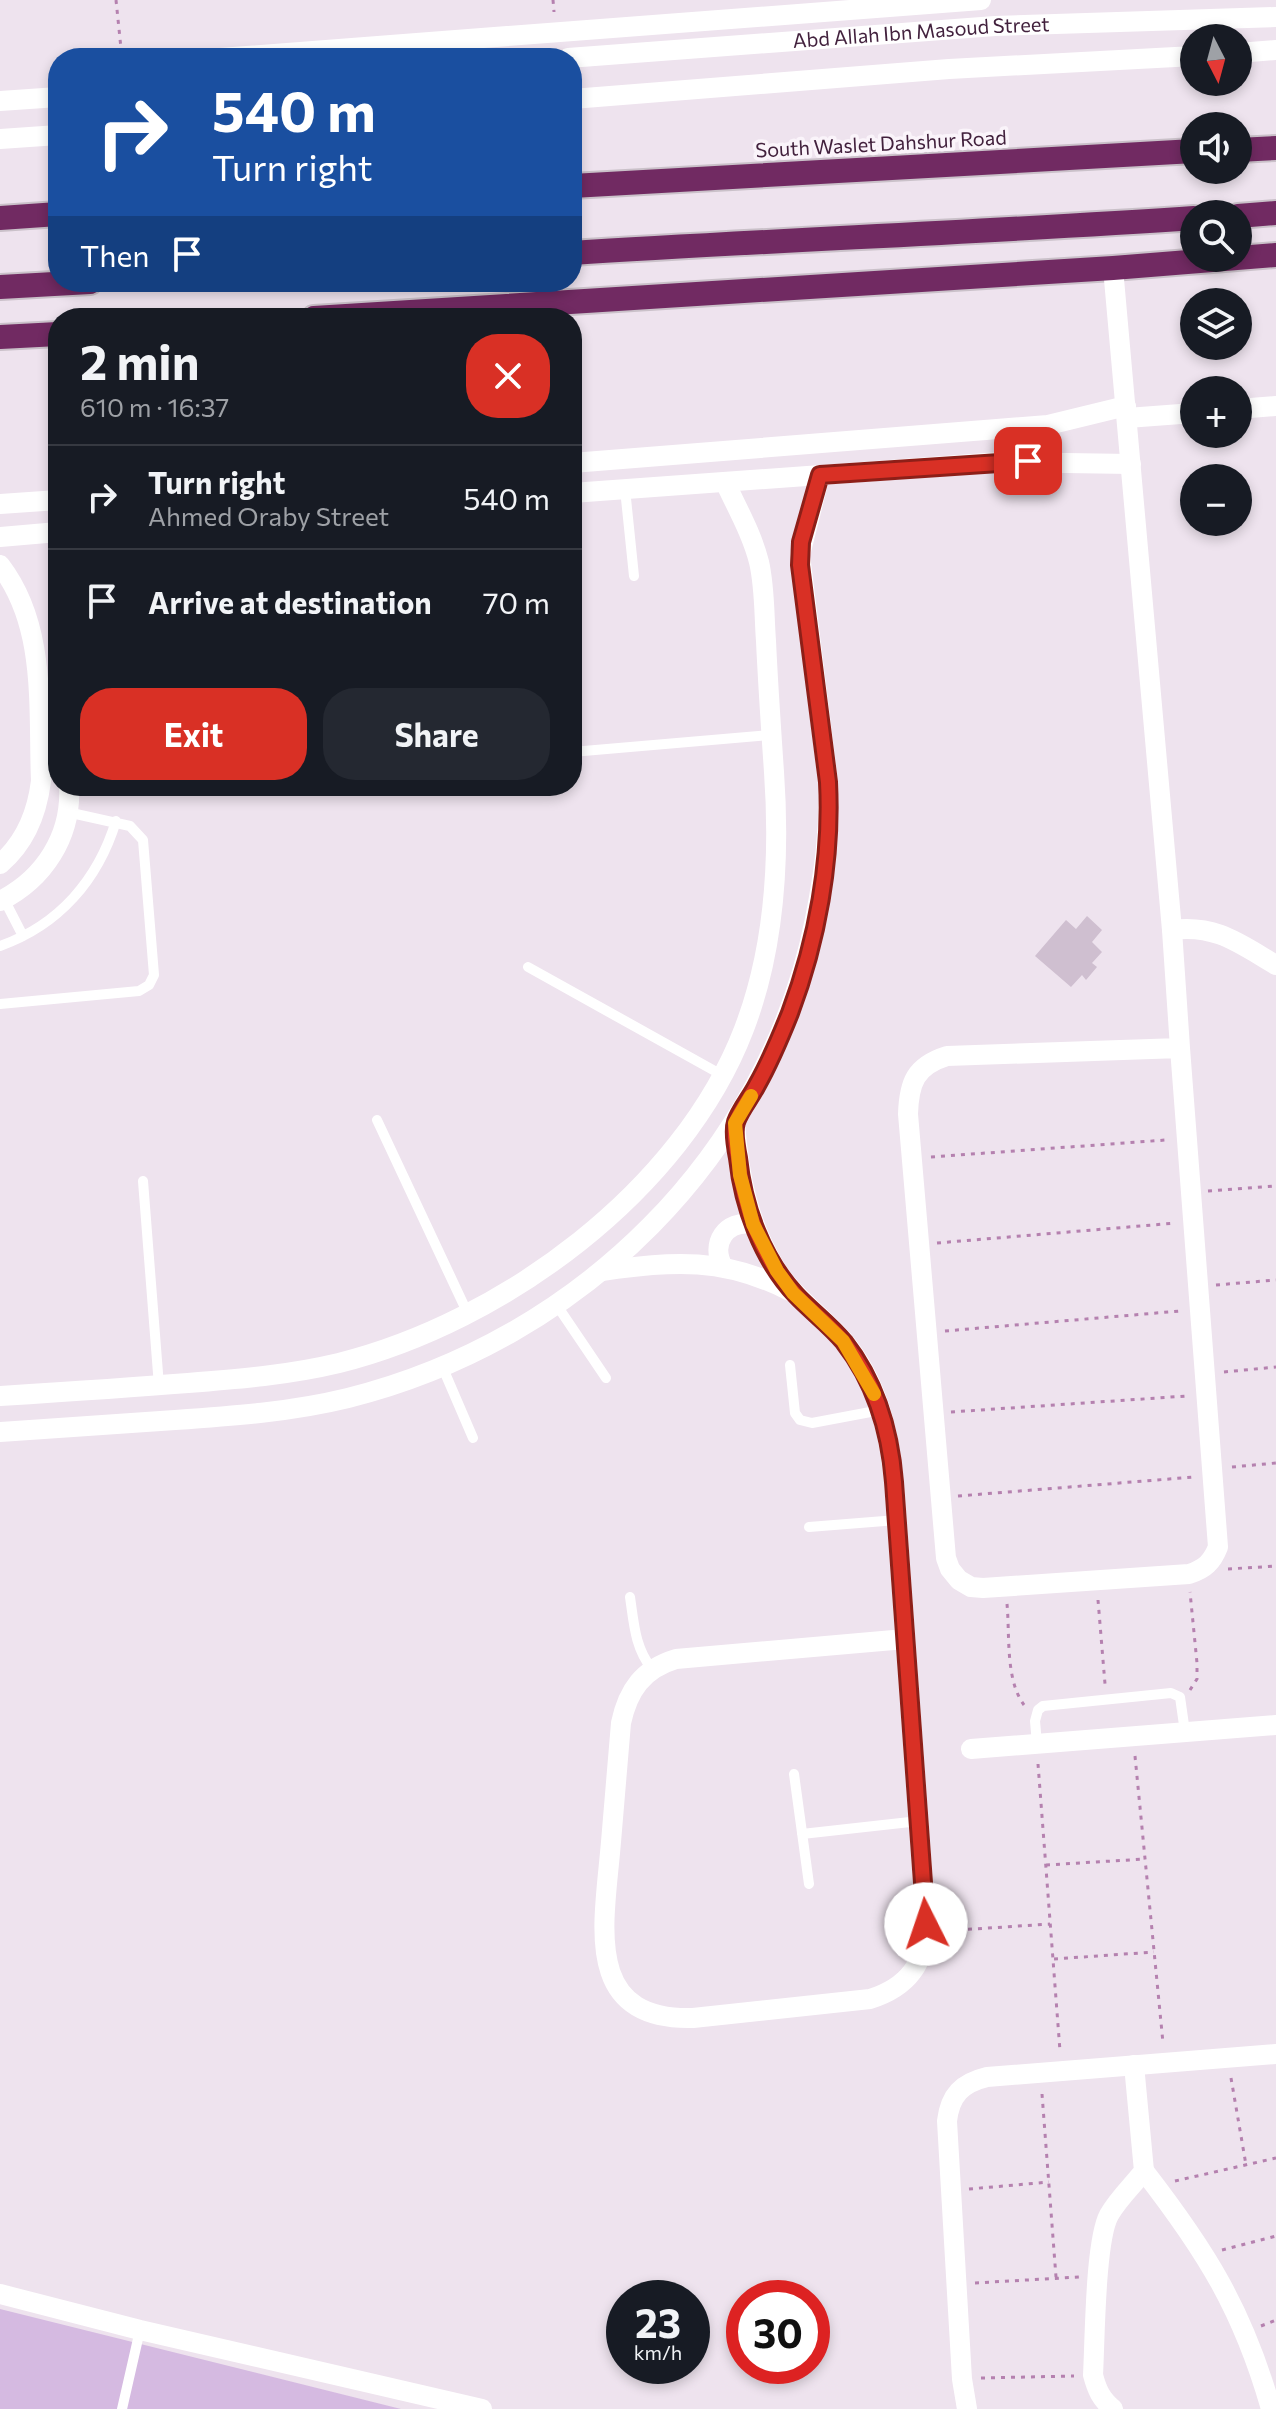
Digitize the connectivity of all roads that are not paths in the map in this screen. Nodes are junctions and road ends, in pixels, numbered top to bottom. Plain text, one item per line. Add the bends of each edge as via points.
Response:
1 (981, 0) edge
2 (994, 0) edge
3 (1264, 12) edge
4 (787, 15) junction
5 (995, 26) junction
6 (555, 32) junction
7 (788, 40) junction
8 (349, 48) edge
9 (556, 48) edge
10 (1276, 50) edge
11 (1252, 52) edge
12 (582, 57) edge
13 (1180, 57) edge
14 (48, 97) edge
15 (582, 98) edge
16 (0, 101) edge
17 (48, 136) edge
18 (0, 139) edge
19 (1276, 148) edge
20 (1252, 149) edge
21 (1180, 152) edge
22 (582, 185) edge
23 (1276, 213) edge
24 (48, 215) edge
25 (1252, 215) edge
26 (0, 218) edge
27 (1180, 219) edge
28 (582, 252) edge
29 (1276, 255) edge
30 (1113, 268) junction
31 (48, 284) edge
32 (0, 287) edge
33 (474, 308) edge
34 (48, 335) edge
35 (0, 337) edge
36 (1276, 406) edge
37 (1252, 408) edge
38 (1127, 412) junction
39 (1180, 413) edge
40 (582, 462) edge
41 (1131, 464) junction
42 (820, 475) junction
43 (725, 482) junction
44 (625, 489) junction
45 (582, 492) edge
46 (48, 501) edge
47 (0, 504) edge
48 (48, 533) edge
49 (0, 537) edge
50 (0, 565) edge
51 (634, 576) dead end
52 (771, 735) junction
53 (582, 751) edge
54 (68, 796) edge
55 (67, 812) junction
56 (116, 821) junction
57 (0, 864) edge
58 (2, 900) edge
59 (1172, 930) junction
60 (23, 936) junction
61 (0, 946) edge
62 (1276, 965) edge
63 (528, 967) dead end
64 (0, 1004) edge
65 (1180, 1048) junction
66 (722, 1075) junction
67 (377, 1120) dead end
68 (735, 1123) junction
69 (143, 1181) dead end
70 (753, 1224) junction
71 (723, 1267) junction
72 (602, 1271) junction
73 (793, 1293) junction
74 (556, 1304) junction
75 (468, 1314) junction
76 (790, 1365) dead end
77 (442, 1366) junction
78 (606, 1378) dead end
79 (159, 1386) junction
80 (111, 1389) junction
81 (0, 1396) edge
82 (881, 1410) junction
83 (112, 1424) junction
84 (0, 1432) edge
85 (473, 1438) dead end
86 (897, 1520) junction
87 (809, 1527) dead end
88 (630, 1597) dead end
89 (905, 1639) junction
90 (652, 1669) junction
91 (1276, 1725) edge
92 (1185, 1732) junction
93 (1037, 1744) junction
94 (971, 1749) dead end
95 (794, 1774) dead end
96 (919, 1821) junction
97 (802, 1834) junction
98 (809, 1884) dead end
99 (1276, 2054) edge
100 (1134, 2065) junction
101 (1150, 2178) junction
102 (0, 2294) edge
103 (140, 2330) junction
104 (122, 2409) edge
105 (482, 2409) edge
106 (967, 2409) edge
107 (1113, 2409) edge
108 (1271, 2409) edge

1 - 4 street
2 - 5 street
3 - 5 street, Abd Allah Ibn Masoud Street
4 - 6 street
4 - 7 street
5 - 7 street, Abd Allah Ibn Masoud Street
6 - 8 street
6 - 9 street
7 - 12 street, Abd Allah Ibn Masoud Street
10 - 11 street
13 - 15 street, Abd Allah Ibn Masoud Street via 937,69
14 - 16 street
17 - 18 street
19 - 20 highway
21 - 22 highway, South Waslet Dahshur Road
23 - 25 highway
24 - 26 highway
27 - 28 highway
29 - 30 highway
30 - 33 highway
30 - 38 street
31 - 32 highway
34 - 35 highway
36 - 37 street
38 - 39 street
38 - 40 street via 1048,425
38 - 41 street
41 - 42 street via 1014,461
41 - 59 street
42 - 43 street
42 - 68 street via 800,555 828,782 824,877 790,1012
43 - 44 street
43 - 52 street via 759,565
44 - 45 street
44 - 51 lane
46 - 47 street
48 - 49 street
50 - 57 street via 22,600 33,632 41,781 27,831
52 - 53 lane
52 - 66 street via 777,824 770,930 744,1031
54 - 55 street
55 - 56 lane
55 - 58 street via 60,843 48,862
56 - 60 lane via 102,859 80,892
56 - 64 lane via 135,829 145,846 152,981 139,991
58 - 60 lane
59 - 62 street via 1214,931
59 - 65 street
60 - 61 lane
63 - 66 lane
65 - 65 street via 1218,1547 1212,1560 1195,1572 971,1587 959,1580 946,1558 909,1092 928,1062 947,1056
66 - 75 street via 686,1132 608,1217 549,1265
67 - 75 lane
68 - 70 street via 743,1191
68 - 72 street via 689,1185
69 - 79 lane
70 - 71 street via 736,1224 722,1235 717,1251
70 - 73 street
71 - 72 street via 663,1263
71 - 73 street
72 - 74 street
73 - 82 street via 843,1341
74 - 77 street
74 - 78 lane
75 - 79 street via 417,1338 340,1362 260,1377
76 - 82 lane via 800,1420 812,1423
77 - 83 street via 390,1386 307,1407
77 - 85 lane
79 - 80 street
80 - 81 street
80 - 83 street
82 - 86 street via 892,1454
83 - 84 street
86 - 87 lane
86 - 89 street
88 - 90 lane via 637,1643
89 - 90 street via 676,1659
89 - 96 street
90 - 96 street via 634,1687 621,1723 604,1926 606,1963 622,1994 636,2006 669,2019 693,2018 853,2002 902,1984 914,1971 926,1939
91 - 92 street
92 - 93 street
92 - 93 lane via 1180,1697 1171,1693 1043,1706 1036,1715
93 - 94 street
95 - 97 lane
96 - 97 lane
97 - 98 lane
99 - 100 street
100 - 101 street
100 - 106 street via 979,2079 958,2090 949,2104
101 - 107 street via 1109,2214 1104,2227 1093,2375 1096,2389
101 - 108 street via 1205,2255 1245,2331
102 - 103 street
103 - 104 lane
103 - 105 street

